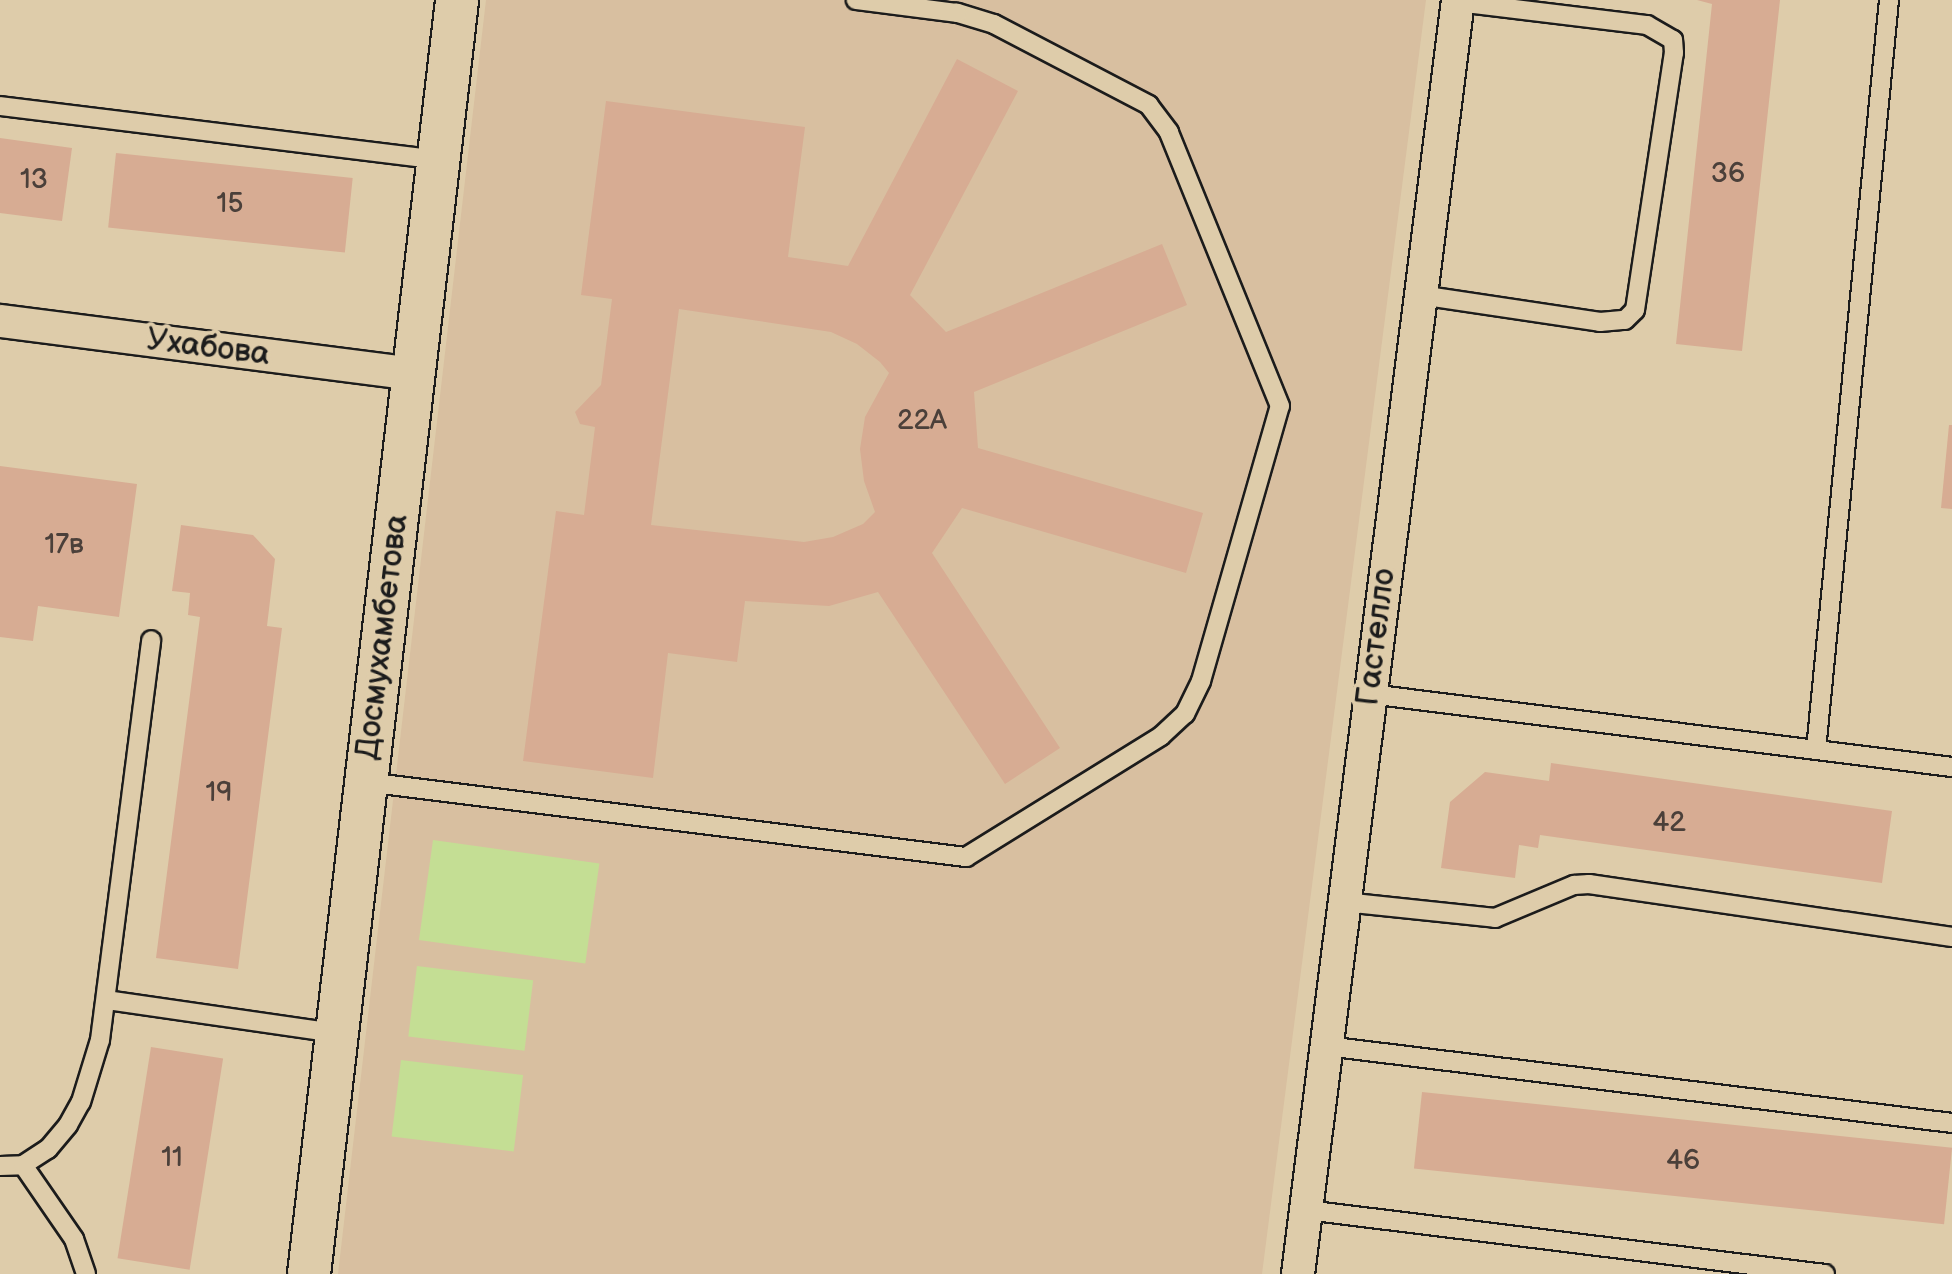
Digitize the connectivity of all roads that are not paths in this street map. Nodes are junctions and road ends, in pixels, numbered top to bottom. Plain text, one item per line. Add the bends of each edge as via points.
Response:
1 (456, 0) edge
2 (856, 0) edge
3 (1889, 0) edge
4 (1458, 1) edge
5 (0, 106) edge
6 (439, 160) junction
7 (1420, 295) junction
8 (0, 322) edge
9 (415, 374) junction
10 (150, 640) dead end
11 (1370, 694) junction
12 (1816, 750) junction
13 (1952, 767) edge
14 (365, 782) junction
15 (1344, 902) junction
16 (1952, 936) edge
17 (106, 1000) junction
18 (336, 1032) junction
19 (1326, 1046) junction
20 (1952, 1123) edge
21 (23, 1165) junction
22 (0, 1166) edge
23 (1306, 1210) junction
24 (86, 1274) edge
25 (309, 1274) edge
26 (1298, 1274) edge
27 (1825, 1274) edge

1 - 6 street, Досмухамбетова
2 - 14 lane via 956,12 994,24 1149,105 1169,132 1280,406 1201,681 1185,714 1161,736 966,857
3 - 12 lane
4 - 7 street, Гастелло
4 - 7 lane via 1647,25 1674,40 1674,54 1635,310 1625,320 1600,322
5 - 6 lane
6 - 9 street, Досмухамбетова
7 - 11 street, Гастелло
8 - 9 street, Ухабова
9 - 14 street, Досмухамбетова
10 - 17 lane
11 - 12 lane
11 - 15 street, Гастелло
12 - 13 lane
14 - 18 street, Досмухамбетова
15 - 16 lane via 1495,918 1574,884 1589,884
15 - 19 street, Гастелло
17 - 18 lane
17 - 21 lane via 81,1102 48,1149
18 - 25 street, Досмухамбетова
19 - 20 lane
19 - 23 street, Гастелло
21 - 22 lane
21 - 24 lane via 74,1239
23 - 26 street, Гастелло
23 - 27 lane

